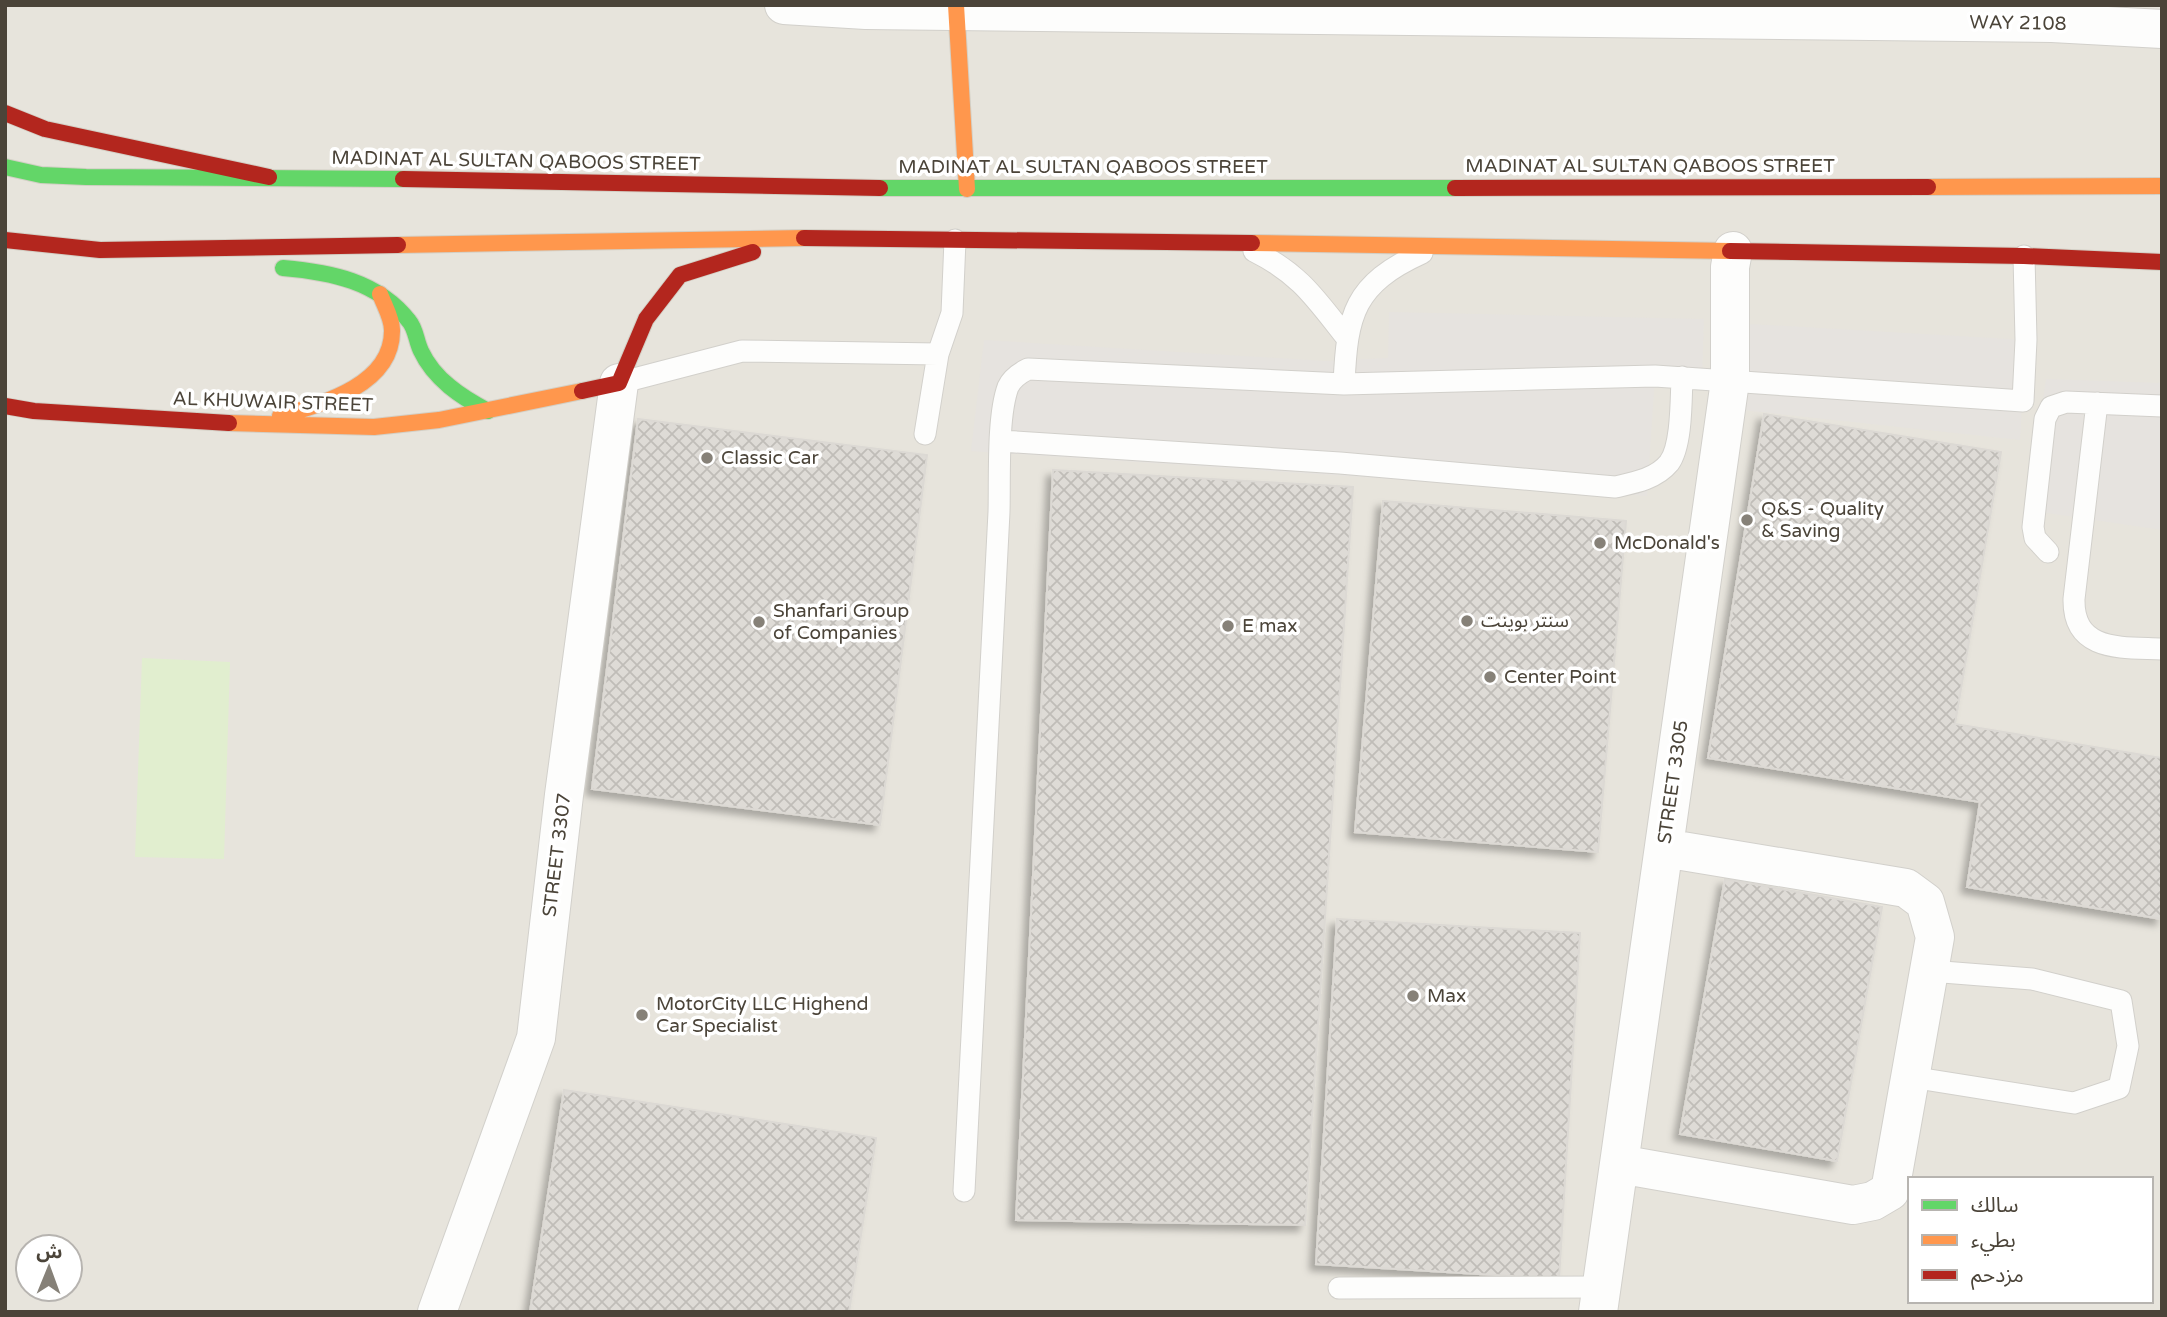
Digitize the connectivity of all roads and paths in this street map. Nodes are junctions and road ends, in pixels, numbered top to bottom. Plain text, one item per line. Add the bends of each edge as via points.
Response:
1 (784, 5) edge
2 (864, 8) edge
3 (957, 8) edge
4 (2162, 29) edge
5 (5, 113) edge
6 (5, 167) edge
7 (269, 177) junction
8 (2162, 186) edge
9 (967, 190) junction
10 (852, 237) junction
11 (5, 240) edge
12 (955, 240) junction
13 (1239, 243) junction
14 (1436, 246) junction
15 (100, 250) junction
16 (1733, 251) junction
17 (2024, 256) junction
18 (2162, 262) edge
19 (237, 264) dead end
20 (265, 266) dead end
21 (380, 294) junction
22 (1346, 337) junction
23 (938, 354) junction
24 (1682, 377) junction
25 (1730, 381) junction
26 (619, 383) junction
27 (1344, 384) junction
28 (2097, 403) junction
29 (5, 406) edge
30 (2162, 406) edge
31 (488, 411) junction
32 (250, 424) junction
33 (925, 434) dead end
34 (1001, 441) junction
35 (2048, 552) dead end
36 (2162, 649) edge
37 (1664, 848) junction
38 (1930, 971) junction
39 (1911, 1077) junction
40 (1619, 1164) junction
41 (964, 1191) dead end
42 (1339, 1288) dead end
43 (1599, 1299) edge
44 (437, 1312) edge

1 - 2 street, WAY 2108
2 - 3 street, WAY 2108
3 - 4 street, WAY 2108 via 2052,23
3 - 9 main road
5 - 7 main road via 46,129
6 - 7 main road, MADINAT AL SULTAN QABOOS STREET via 41,175 86,177
7 - 9 main road, MADINAT AL SULTAN QABOOS STREET
8 - 9 main road, MADINAT AL SULTAN QABOOS STREET
10 - 12 main road
10 - 15 main road
10 - 26 main road via 741,254 680,275 646,320
11 - 15 main road
12 - 13 main road
12 - 23 lane via 952,313
13 - 14 main road
13 - 22 lane via 1302,282
14 - 16 main road
14 - 22 lane via 1401,262 1375,281 1360,300
15 - 19 main road
16 - 17 main road
16 - 25 street, STREET 3305
17 - 18 main road
17 - 25 lane via 2023,401
20 - 21 main road via 334,273
21 - 31 main road via 410,321 437,376 461,397
21 - 32 main road via 392,329 386,354 368,379 341,396
22 - 27 lane
23 - 26 lane via 742,351
23 - 33 lane
24 - 25 lane
24 - 27 lane
24 - 34 lane via 1679,430 1670,462 1654,476 1615,487
25 - 37 street, STREET 3305
26 - 31 main road, AL KHUWAIR STREET
26 - 44 street, STREET 3307 via 536,1038
27 - 34 lane via 1028,369 1009,386
28 - 30 lane
28 - 35 lane via 2057,403 2047,412 2033,527 2035,538
28 - 36 lane via 2074,599 2076,621 2093,641
29 - 32 main road, AL KHUWAIR STREET
31 - 32 main road, AL KHUWAIR STREET via 374,427
34 - 41 lane
37 - 38 street via 1906,888 1925,902 1936,937
37 - 40 street, STREET 3305
38 - 39 street
38 - 39 lane via 2032,979 2121,1001 2129,1046 2119,1088 2074,1103
39 - 40 street via 1890,1191 1873,1201 1853,1205
40 - 43 street, STREET 3305
42 - 43 lane

